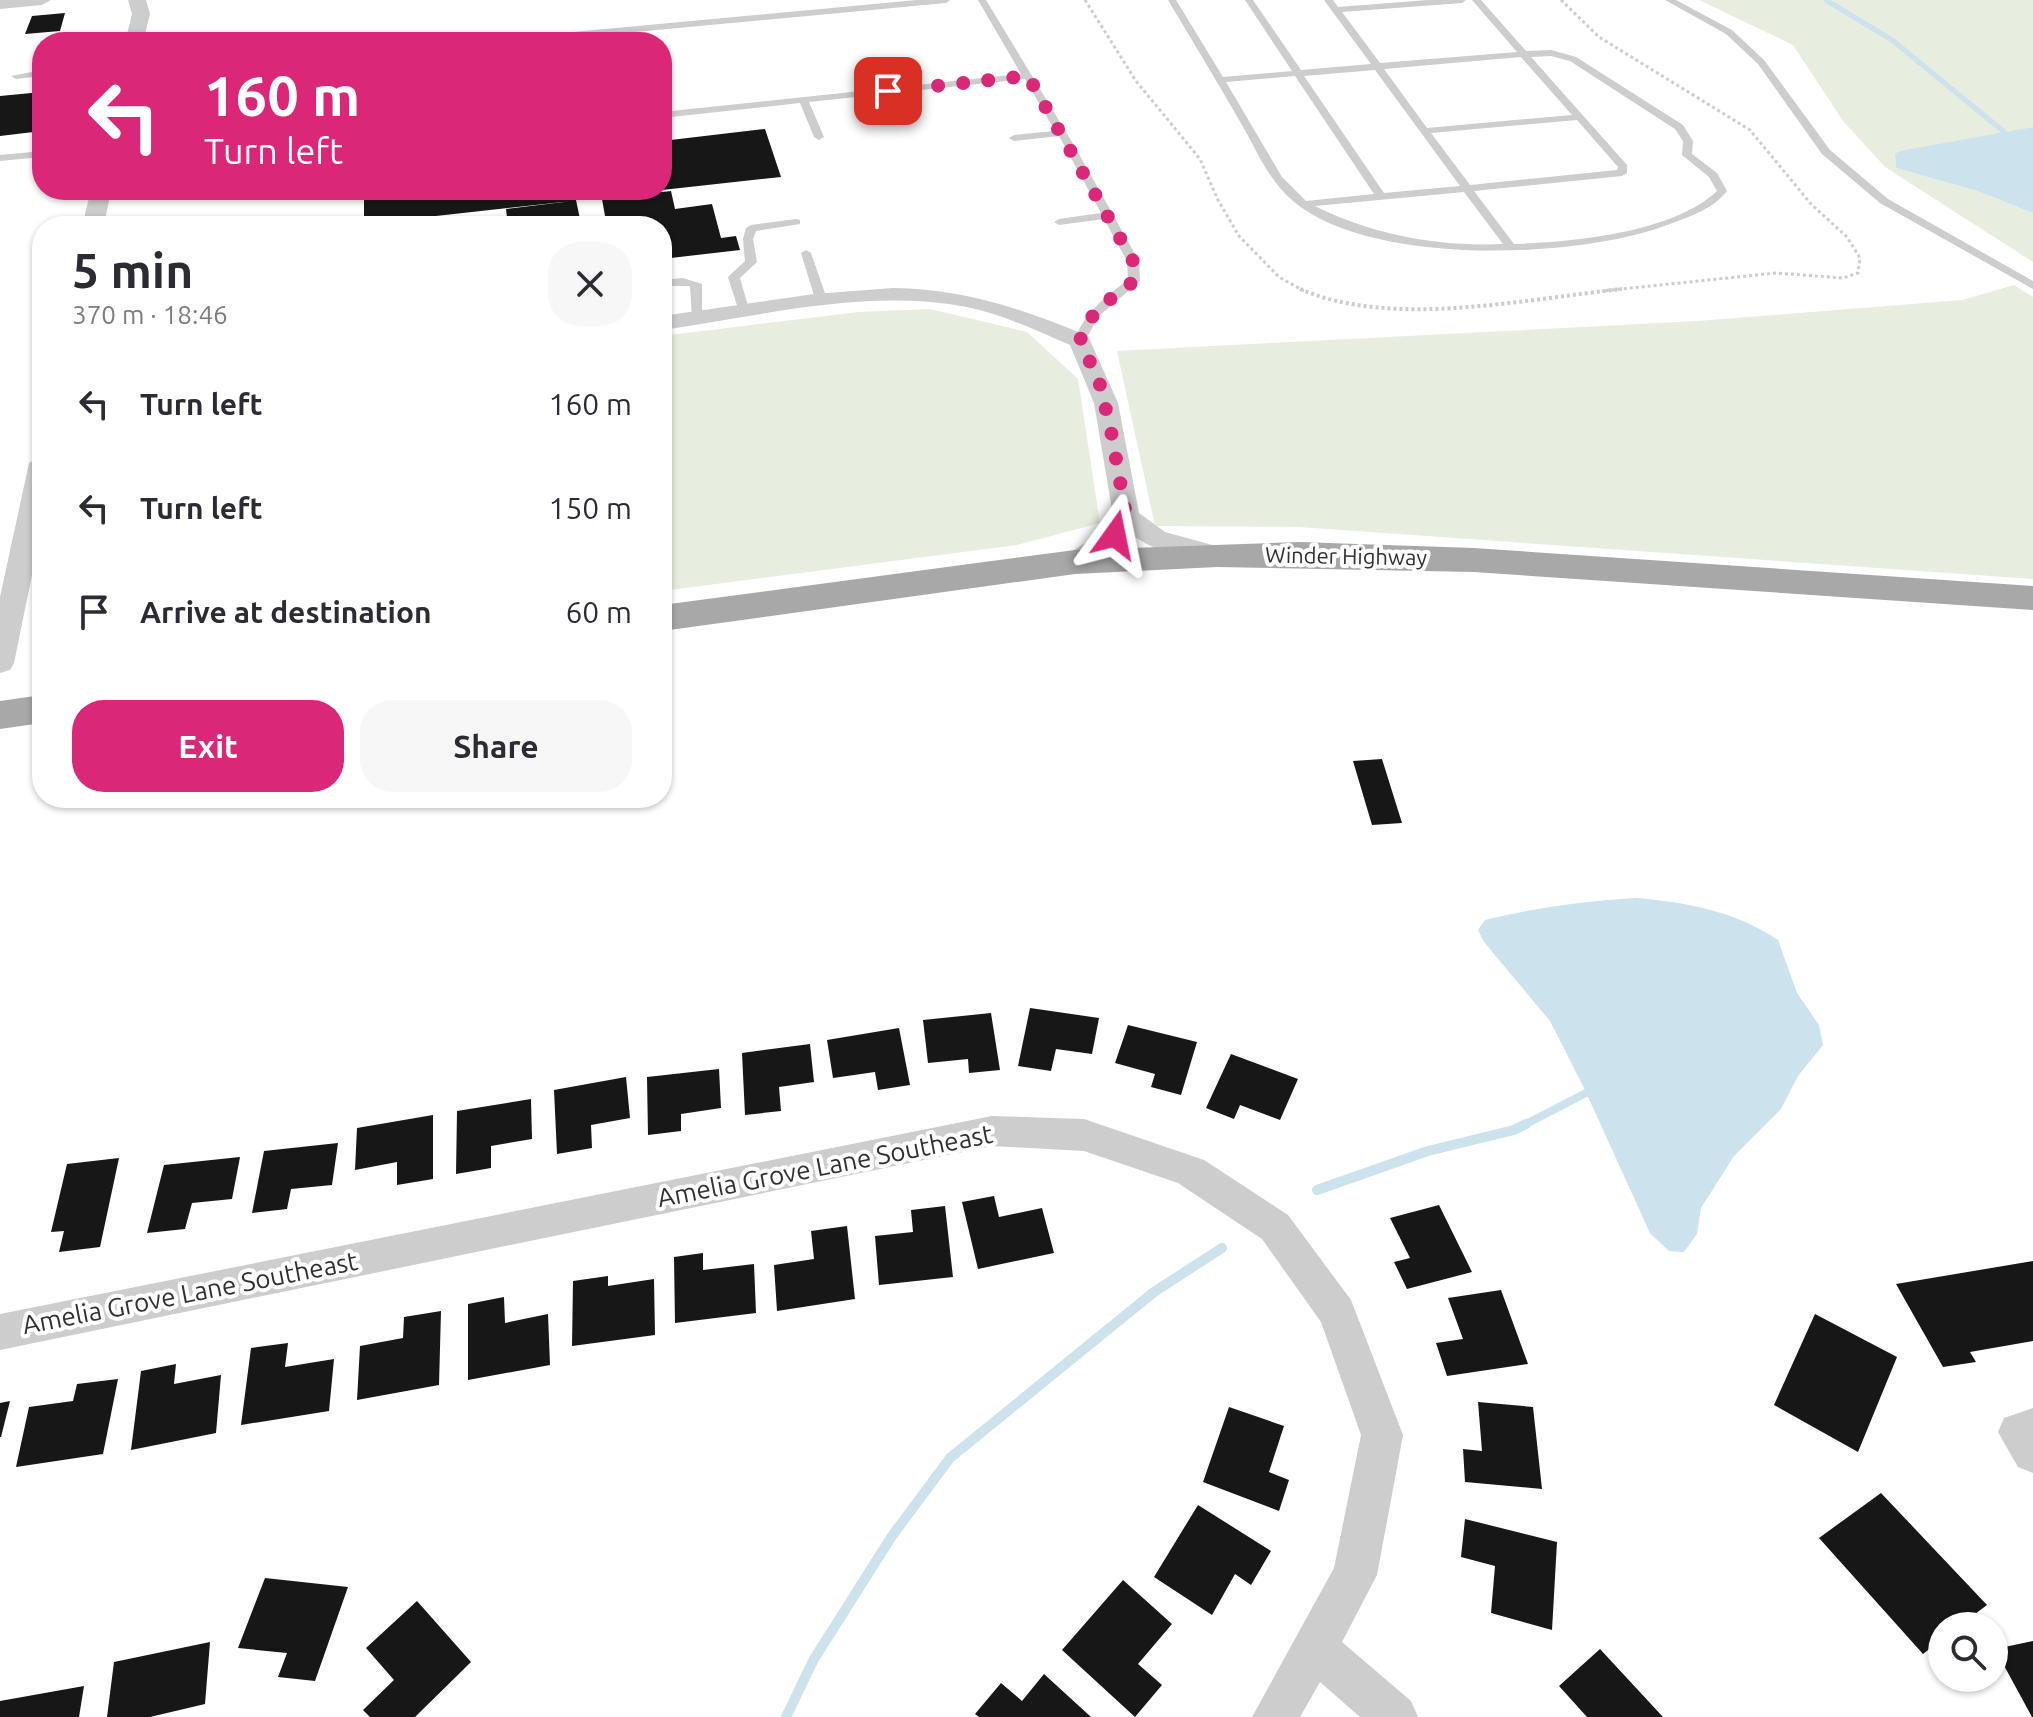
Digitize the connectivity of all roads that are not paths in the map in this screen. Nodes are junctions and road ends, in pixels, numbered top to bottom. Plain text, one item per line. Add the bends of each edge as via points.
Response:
1 (42, 0) edge
2 (137, 0) edge
3 (946, 0) edge
4 (982, 0) edge
5 (1172, 0) edge
6 (1249, 0) edge
7 (1328, 0) edge
8 (1462, 0) edge
9 (1476, 0) edge
10 (1669, 0) edge
11 (1401, 2) edge
12 (0, 4) edge
13 (1336, 10) junction
14 (136, 32) edge
15 (604, 32) edge
16 (1524, 54) junction
17 (1377, 67) junction
18 (1298, 73) junction
19 (32, 74) edge
20 (16, 76) dead end
21 (1028, 76) junction
22 (1219, 80) junction
23 (803, 100) junction
24 (672, 114) edge
25 (1580, 117) junction
26 (1424, 131) junction
27 (1061, 133) junction
28 (819, 137) dead end
29 (1014, 138) dead end
30 (32, 155) edge
31 (0, 158) edge
32 (1467, 190) junction
33 (1381, 197) junction
34 (1304, 205) junction
35 (1108, 215) junction
36 (796, 222) dead end
37 (1059, 222) dead end
38 (1511, 248) junction
39 (806, 253) dead end
40 (672, 282) edge
41 (2033, 286) edge
42 (822, 302) junction
43 (744, 313) junction
44 (698, 318) junction
45 (672, 322) edge
46 (1080, 341) junction
47 (32, 511) edge
48 (1126, 515) junction
49 (1217, 555) junction
50 (1075, 562) junction
51 (2033, 598) edge
52 (672, 617) edge
53 (0, 663) edge
54 (32, 710) edge
55 (0, 715) edge
56 (0, 1332) edge
57 (2033, 1428) edge
58 (2033, 1453) edge
59 (1315, 1648) junction
60 (1275, 1717) edge
61 (1395, 1717) edge

1 - 12 street
2 - 14 street via 141,14
3 - 15 lane
4 - 21 lane
5 - 22 lane
6 - 18 lane
7 - 13 lane
8 - 11 lane
9 - 16 lane
10 - 41 lane via 1740,42 1761,62 1826,152 1884,201
11 - 13 lane
13 - 17 lane
16 - 17 lane
16 - 25 lane
16 - 38 lane via 1564,55 1679,127 1688,141 1687,155 1713,175 1722,191 1676,219 1636,233
17 - 18 lane
17 - 26 lane
18 - 22 lane
18 - 33 lane
19 - 20 lane
21 - 23 lane
21 - 27 lane
22 - 34 lane via 1280,181
23 - 24 lane
23 - 28 lane
25 - 26 lane
25 - 32 lane via 1623,167 1622,173
26 - 32 lane
27 - 29 lane
27 - 35 lane
30 - 31 lane
32 - 33 lane
32 - 38 lane
33 - 34 lane
34 - 38 lane via 1377,232
35 - 37 lane
35 - 46 lane via 1133,261 1134,281 1101,306
36 - 43 lane via 751,228 751,262 734,277
39 - 42 lane
40 - 44 lane via 696,284
42 - 43 street
42 - 46 street via 900,296 962,300
43 - 44 street
44 - 45 street
46 - 48 street via 1106,403
47 - 53 street
48 - 49 street via 1149,536
48 - 50 street via 1115,535
49 - 50 main road, Winder Highway
49 - 51 main road, Winder Highway via 1474,560
50 - 52 main road, Winder Highway
54 - 55 main road
56 - 59 street, Amelia Grove Lane Southeast via 992,1131 1084,1135 1191,1171 1275,1227 1337,1313 1382,1435 1355,1575
57 - 58 street via 2019,1432
59 - 60 street, Amelia Grove Lane Southeast
59 - 61 street

